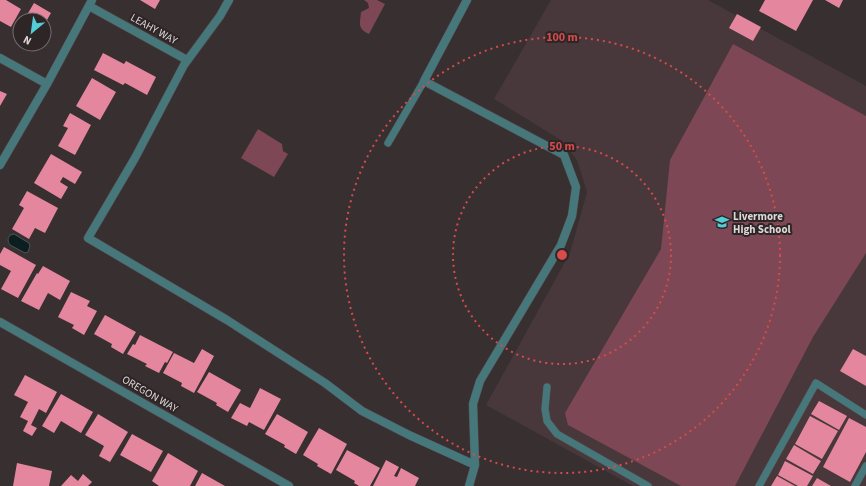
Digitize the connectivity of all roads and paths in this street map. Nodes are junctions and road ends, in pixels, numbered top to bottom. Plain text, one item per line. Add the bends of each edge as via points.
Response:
1 (229, 0) edge
2 (467, 0) edge
3 (90, 3) edge
4 (0, 58) edge
5 (187, 60) junction
6 (424, 81) junction
7 (47, 84) junction
8 (388, 143) dead end
9 (0, 165) edge
10 (0, 322) edge
11 (547, 387) dead end
12 (866, 414) edge
13 (475, 465) junction
14 (866, 466) edge
15 (289, 486) edge
16 (469, 486) edge
17 (648, 486) edge
18 (759, 486) edge
19 (854, 486) edge

1 - 5 street
2 - 6 street
3 - 5 street, LEAHY WAY
3 - 7 street
4 - 7 street
5 - 13 street via 135,158 88,238 227,320 362,411
6 - 8 lane
6 - 13 street via 564,155 576,187 572,216 561,245 480,381 473,404
7 - 9 street
10 - 15 street, OREGON WAY
11 - 17 lane via 547,421 557,434
12 - 18 lane via 816,383
13 - 16 street
14 - 19 lane

